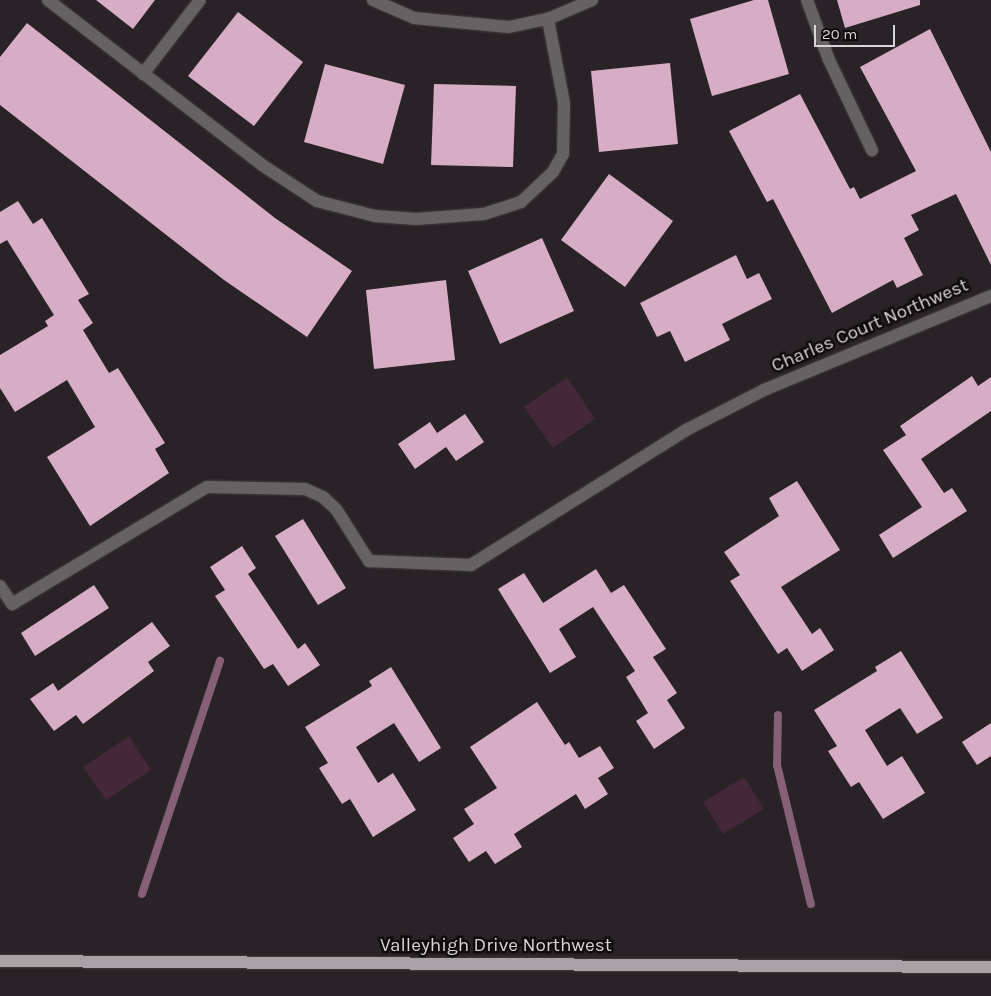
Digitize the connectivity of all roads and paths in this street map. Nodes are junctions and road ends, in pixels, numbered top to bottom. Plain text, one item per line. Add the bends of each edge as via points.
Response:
1 (48, 0) edge
2 (200, 0) edge
3 (373, 0) edge
4 (592, 0) edge
5 (807, 0) edge
6 (548, 19) junction
7 (143, 74) junction
8 (872, 150) dead end
9 (991, 296) edge
10 (0, 586) edge
11 (0, 961) edge
12 (991, 967) edge

1 - 7 street
2 - 7 street
3 - 6 street via 414,18 450,23 509,27
4 - 6 street
5 - 8 street via 829,60
6 - 7 street via 563,94 563,154 534,193 521,202 484,214 416,219 375,216 317,201 262,166
9 - 10 street, Charles Court Northwest via 764,390 686,430 471,564 369,561 336,509 323,497 305,489 207,487 12,604
11 - 12 main road, Valleyhigh Drive Northwest

